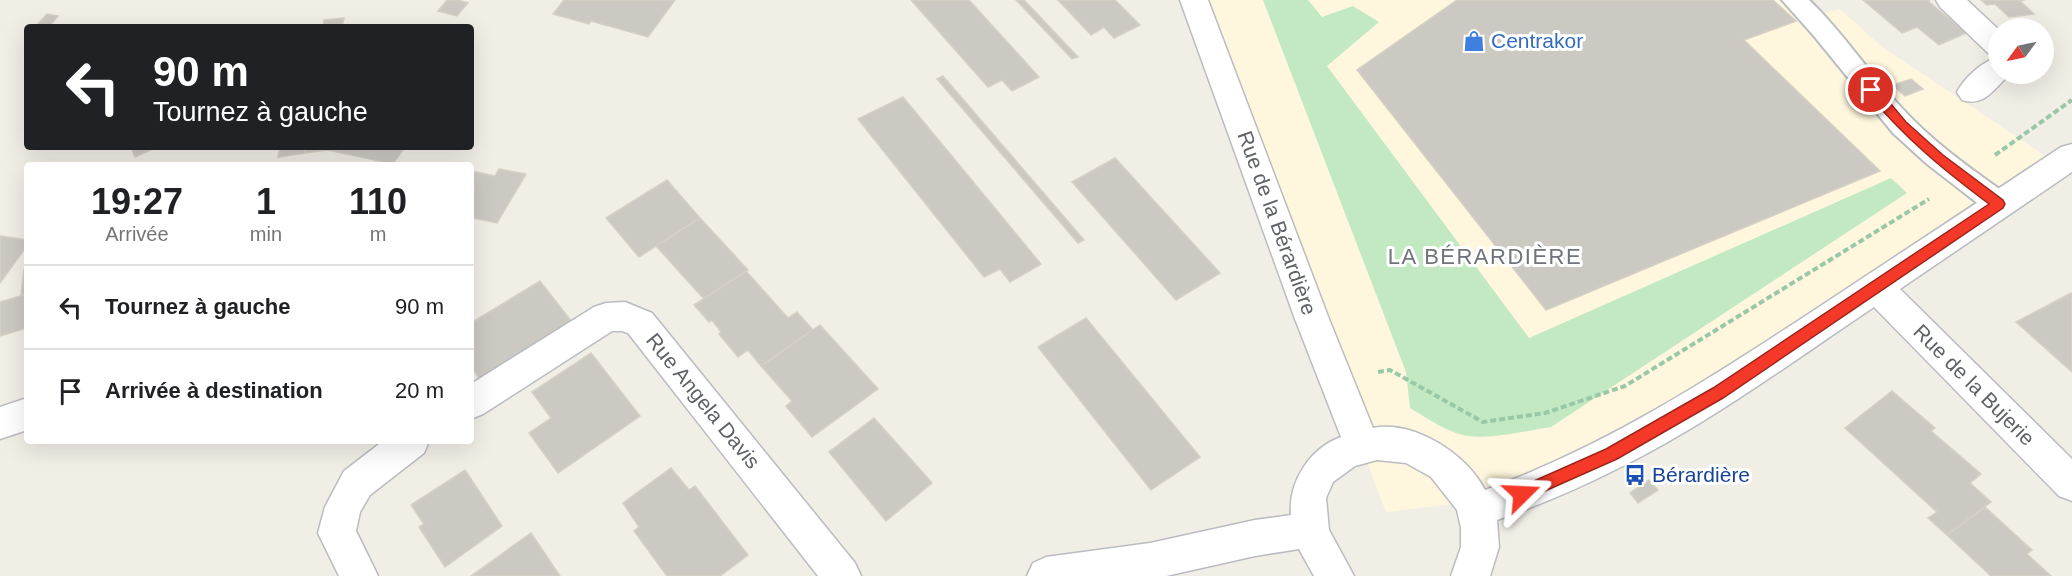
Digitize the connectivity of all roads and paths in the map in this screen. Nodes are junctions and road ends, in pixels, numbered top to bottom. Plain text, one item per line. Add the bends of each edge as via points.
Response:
1 (1194, 0) edge
2 (1794, 0) edge
3 (1950, 0) edge
4 (1988, 36) edge
5 (1988, 77) edge
6 (1972, 92) dead end
7 (2072, 100) edge
8 (2072, 156) edge
9 (1964, 178) junction
10 (1999, 204) junction
11 (1876, 287) junction
12 (1336, 379) junction
13 (474, 401) edge
14 (24, 415) edge
15 (0, 423) edge
16 (407, 444) edge
17 (1362, 445) junction
18 (2072, 484) edge
19 (1476, 510) junction
20 (1309, 530) junction
21 (359, 576) edge
22 (842, 576) edge
23 (1046, 576) edge
24 (1335, 576) edge
25 (1470, 576) edge

1 - 12 street, Rue de la Bérardière
2 - 9 lane via 1812,16 1901,125
3 - 4 street
5 - 6 street
7 - 9 path
8 - 10 street
9 - 10 lane
9 - 12 path via 1625,386 1545,413 1483,422 1390,370
10 - 11 street
11 - 18 street, Rue de la Bujerie
11 - 19 street via 1718,393 1612,454 1541,487
12 - 17 street, Rue de la Bérardière
13 - 22 street, Rue Angela Davis via 606,317 625,316 640,323
14 - 15 street
16 - 21 street via 357,483 343,507 338,533
17 - 19 street via 1397,444 1422,452 1452,473
17 - 20 street via 1348,448 1328,461 1314,479 1307,503
19 - 25 street via 1481,536 1478,561
20 - 23 street via 1150,561
20 - 24 street via 1319,556

